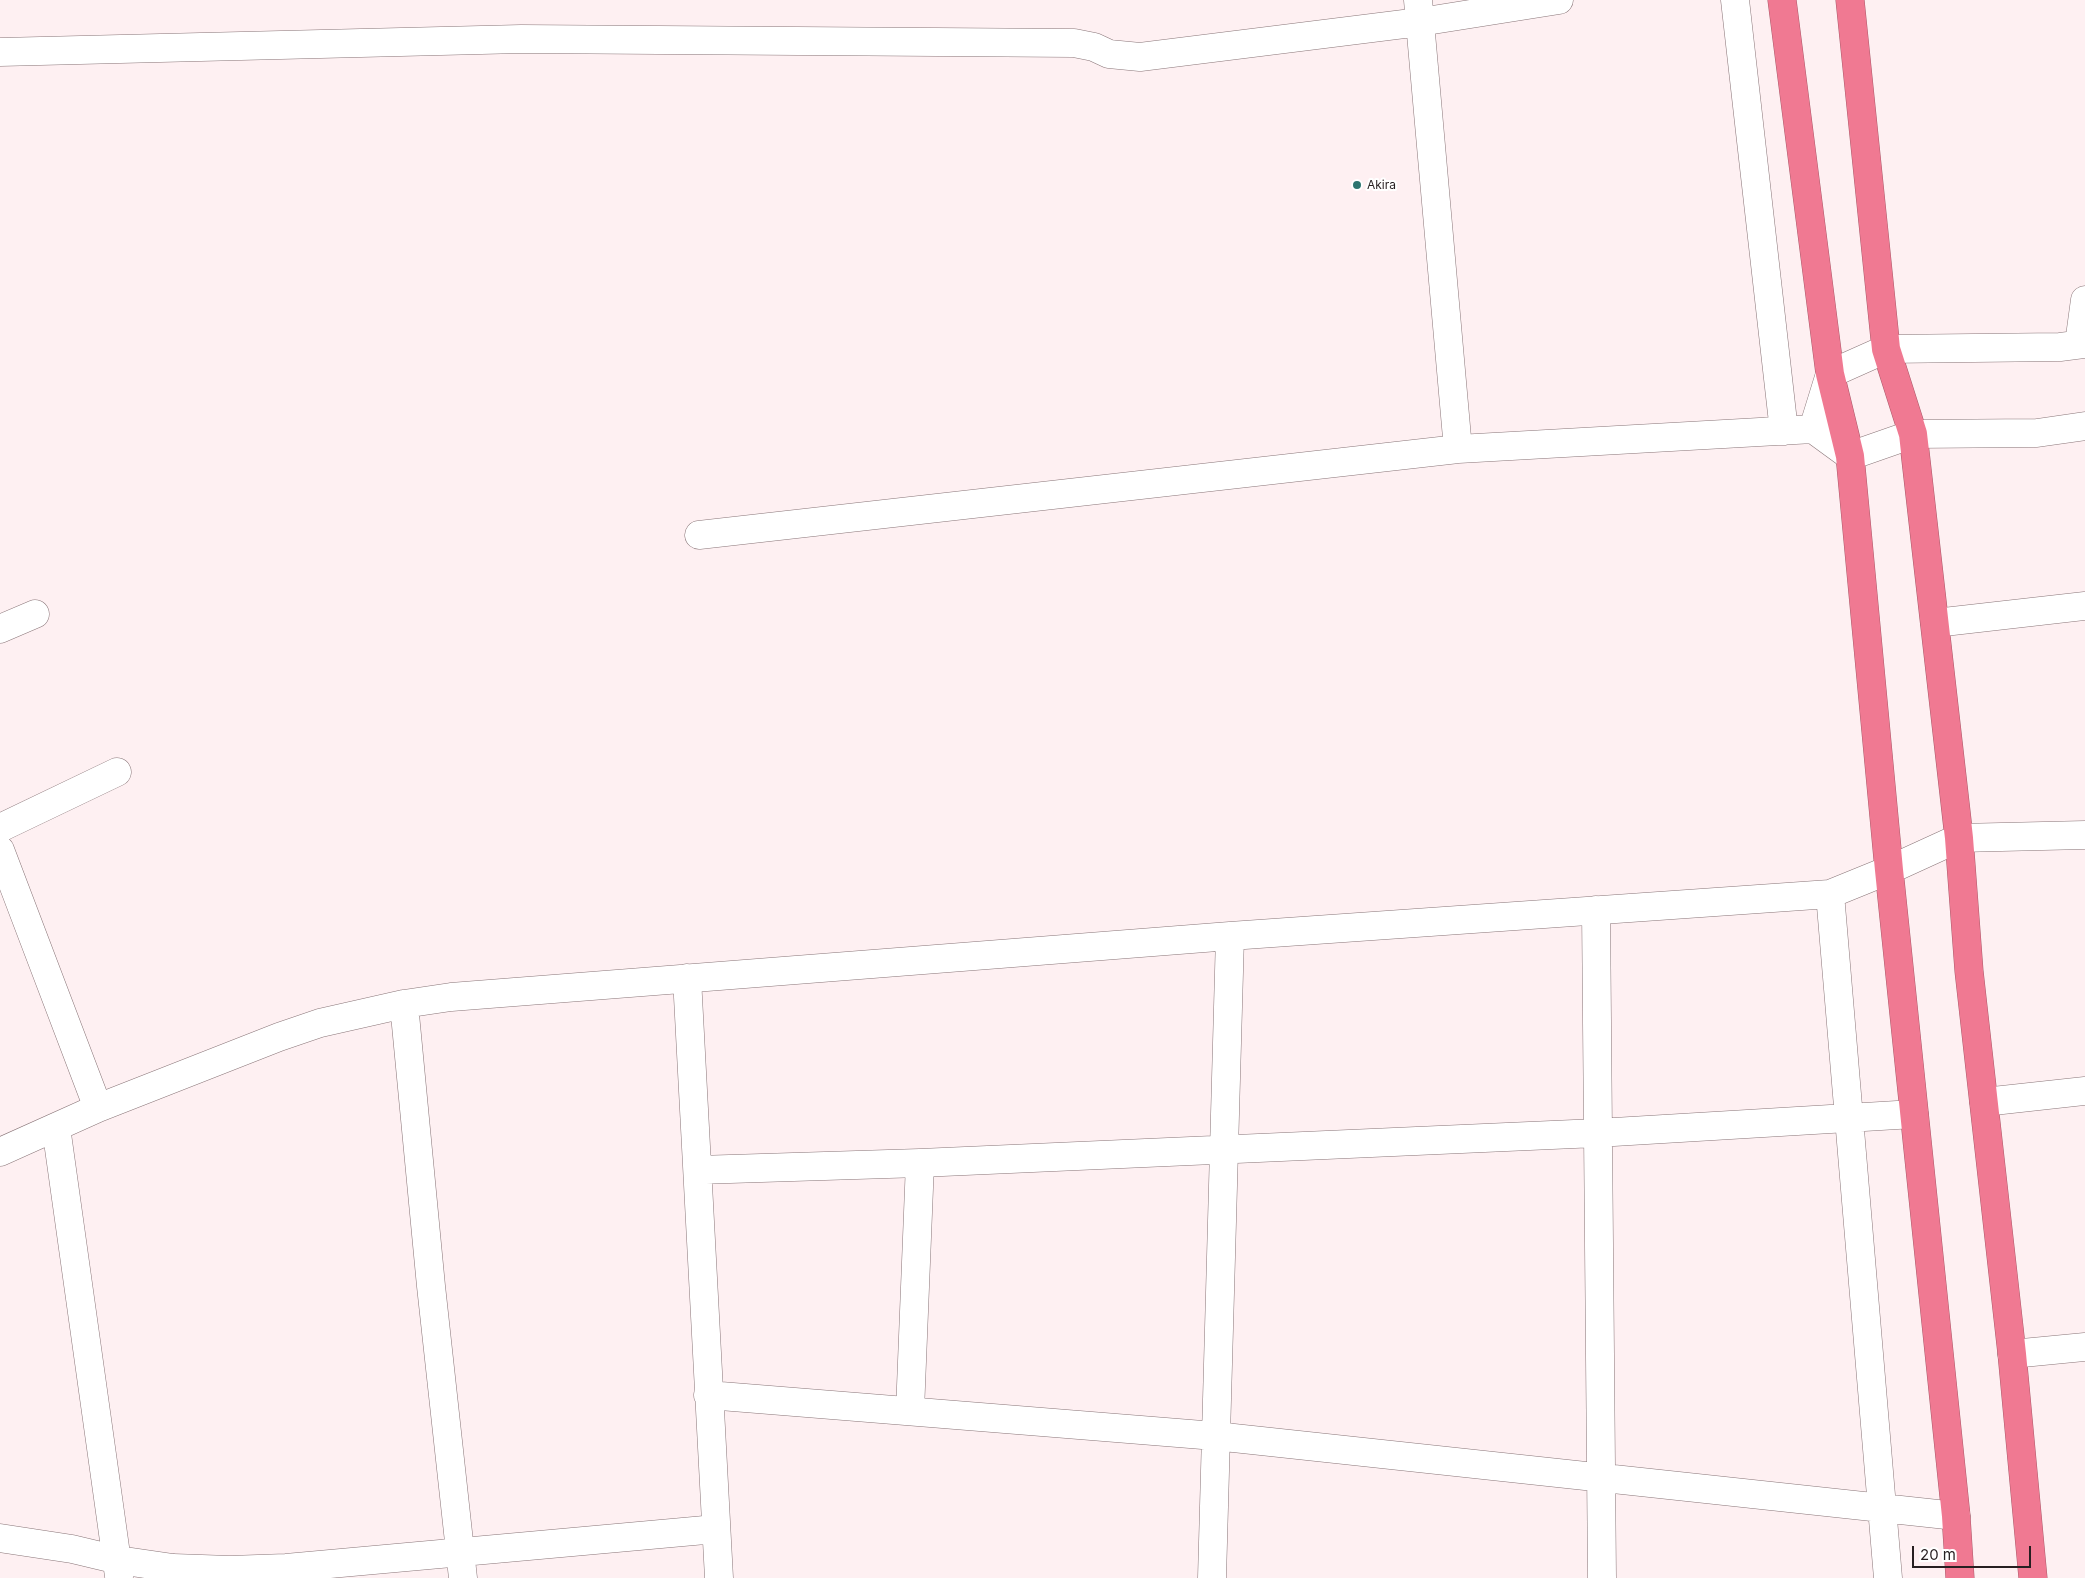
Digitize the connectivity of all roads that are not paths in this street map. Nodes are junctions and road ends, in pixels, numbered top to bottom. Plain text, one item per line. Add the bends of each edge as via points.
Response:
1 (1559, 0) edge
2 (1735, 0) edge
3 (1782, 0) edge
4 (1850, 0) edge
5 (1419, 11) edge
6 (0, 52) edge
7 (2085, 300) edge
8 (2082, 344) edge
9 (1886, 349) junction
10 (1830, 374) junction
11 (2085, 426) edge
12 (1814, 429) junction
13 (1784, 431) junction
14 (1913, 434) junction
15 (1458, 449) junction
16 (1850, 456) junction
17 (699, 535) dead end
18 (2085, 606) edge
19 (35, 614) dead end
20 (1935, 623) junction
21 (0, 629) edge
22 (118, 772) dead end
23 (0, 828) edge
24 (2085, 835) edge
25 (1959, 838) junction
26 (0, 850) edge
27 (1889, 870) junction
28 (1830, 894) junction
29 (1596, 910) junction
30 (1230, 936) junction
31 (686, 978) junction
32 (404, 1004) junction
33 (2085, 1091) edge
34 (1984, 1102) junction
35 (98, 1108) junction
36 (1914, 1114) junction
37 (1850, 1118) junction
38 (56, 1127) junction
39 (1597, 1133) junction
40 (1224, 1150) junction
41 (0, 1152) edge
42 (920, 1163) junction
43 (698, 1170) junction
44 (2085, 1347) edge
45 (2012, 1354) junction
46 (708, 1395) junction
47 (910, 1411) junction
48 (1216, 1436) junction
49 (1601, 1478) junction
50 (1883, 1509) junction
51 (1956, 1516) junction
52 (716, 1529) junction
53 (0, 1538) edge
54 (462, 1565) edge
55 (119, 1569) edge
56 (719, 1578) edge
57 (1212, 1578) edge
58 (1602, 1578) edge
59 (1888, 1578) edge
60 (1960, 1578) edge
61 (2033, 1578) edge

1 - 5 street
2 - 13 street
3 - 10 highway
4 - 9 highway
5 - 6 street via 1140,57 1109,54 1094,46 1074,43 522,39
5 - 15 street
7 - 8 street
8 - 9 street
9 - 10 street
9 - 14 highway
10 - 12 street
10 - 16 highway
11 - 14 street via 2038,433
12 - 13 street
12 - 16 street
13 - 15 street
14 - 16 street
14 - 20 highway
15 - 17 street
16 - 27 highway
18 - 20 street
19 - 21 street
20 - 25 highway
22 - 23 street
24 - 25 street
25 - 27 street
25 - 34 highway via 1968,972
26 - 35 street
27 - 28 street
27 - 36 highway
28 - 29 street
28 - 37 street
29 - 30 street
29 - 39 street
30 - 31 street
30 - 40 street
31 - 32 street via 451,997
31 - 43 street
32 - 35 street via 320,1023
32 - 54 street via 430,1286
33 - 34 street
34 - 45 highway
35 - 38 street
36 - 37 street
36 - 51 highway
37 - 39 street
37 - 50 street
38 - 41 street
38 - 55 street
39 - 40 street
39 - 49 street
40 - 42 street
40 - 48 street
42 - 43 street
42 - 47 street
43 - 46 street
44 - 45 street
45 - 61 highway
46 - 47 street
46 - 52 street
47 - 48 street
48 - 49 street
48 - 57 street
49 - 50 street
49 - 58 street
50 - 51 street
50 - 59 street
51 - 60 highway
52 - 54 street
52 - 56 street
53 - 55 street via 72,1549
54 - 55 street

